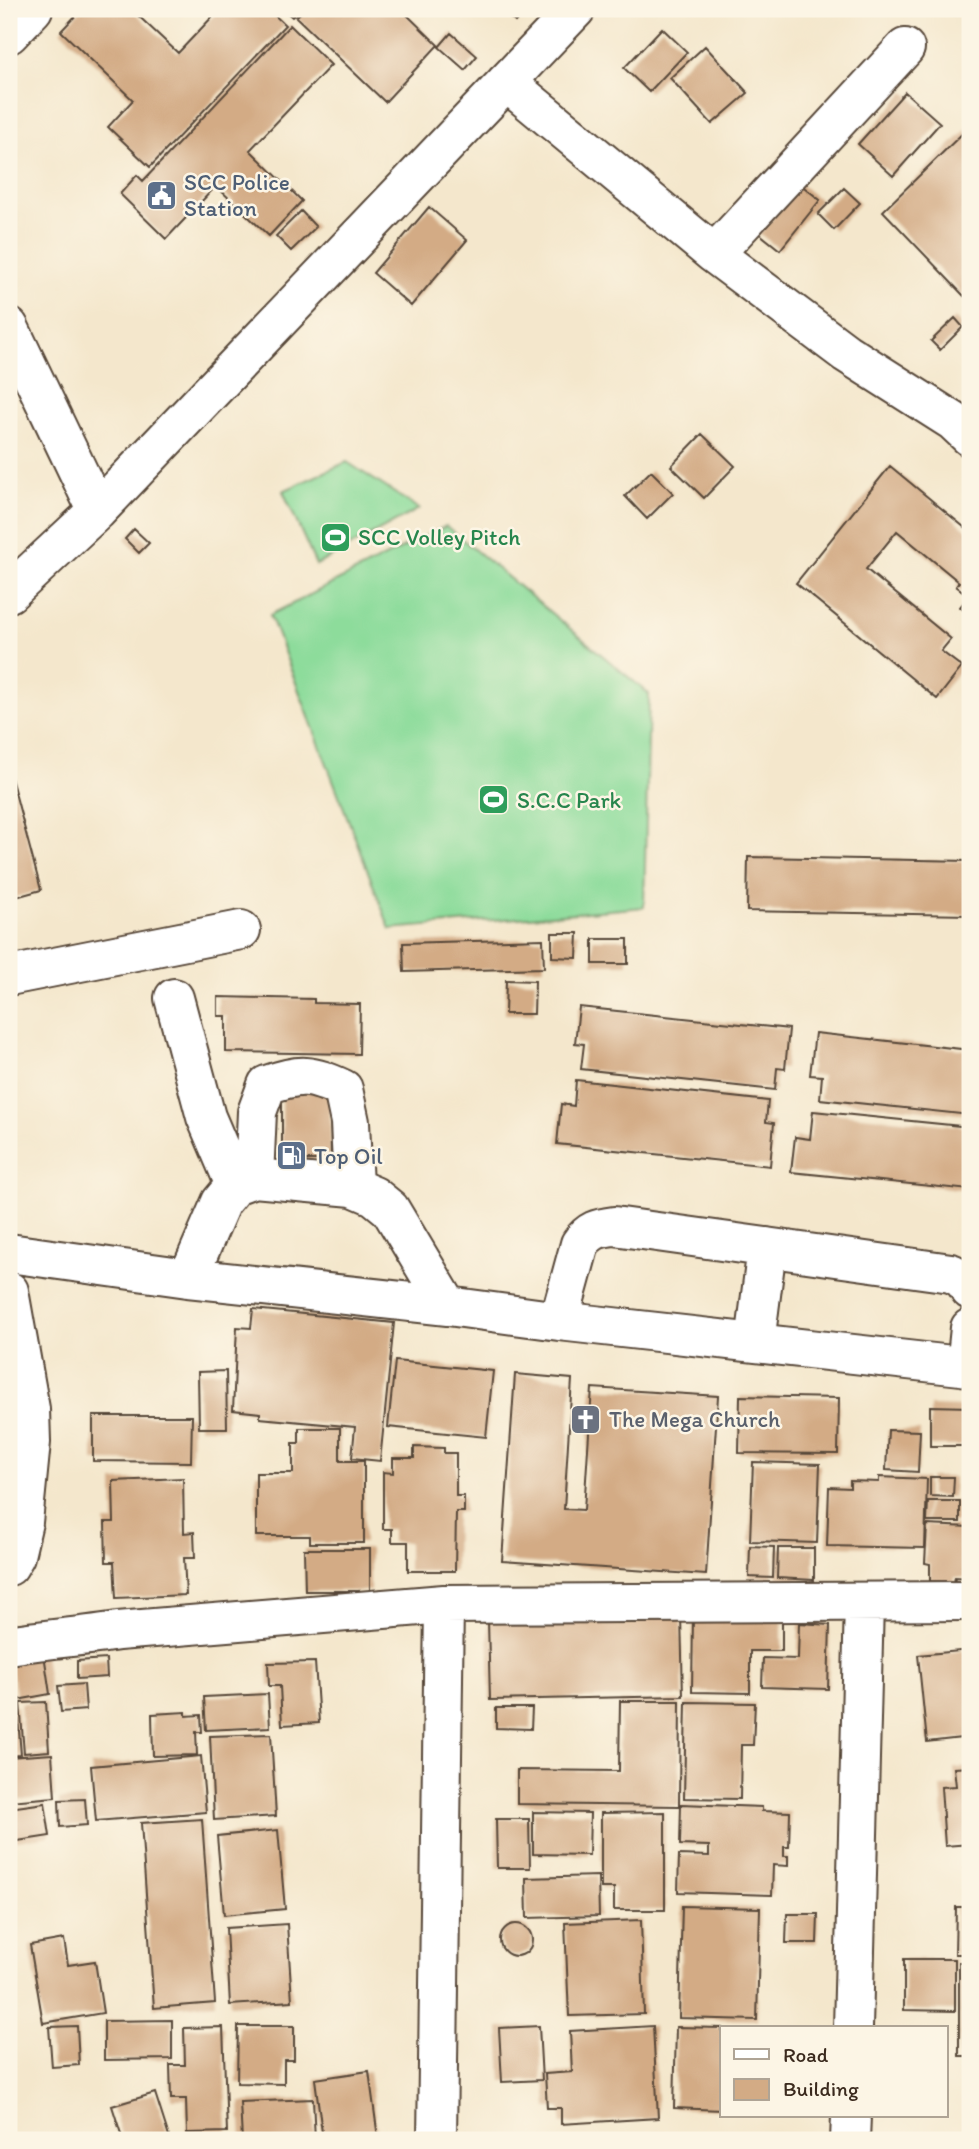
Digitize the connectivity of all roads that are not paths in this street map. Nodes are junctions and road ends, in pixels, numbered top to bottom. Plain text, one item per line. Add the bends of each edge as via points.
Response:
1 (33, 9) edge
2 (576, 9) edge
3 (9, 34) edge
4 (905, 48) dead end
5 (506, 82) junction
6 (714, 254) junction
7 (9, 327) edge
8 (964, 420) edge
9 (97, 510) junction
10 (9, 593) edge
11 (241, 930) dead end
12 (9, 976) edge
13 (174, 998) dead end
14 (244, 1182) junction
15 (352, 1187) junction
16 (767, 1247) junction
17 (9, 1253) edge
18 (188, 1278) junction
19 (970, 1290) edge
20 (9, 1291) edge
21 (448, 1306) junction
22 (559, 1321) junction
23 (970, 1328) edge
24 (755, 1343) junction
25 (968, 1367) edge
26 (9, 1566) edge
27 (970, 1601) edge
28 (864, 1603) junction
29 (444, 1604) junction
30 (9, 1646) edge
31 (853, 2026) edge
32 (851, 2118) edge
33 (437, 2140) edge
34 (850, 2140) edge

1 - 3 street
2 - 5 street
4 - 6 street
5 - 6 street
5 - 9 street
6 - 8 street via 846,353
7 - 9 street
9 - 10 street
11 - 12 street
13 - 14 street via 206,1117
14 - 15 street
14 - 15 street via 257,1112 267,1085 289,1077 315,1077 342,1089 350,1122
14 - 18 street via 221,1202
15 - 21 street via 390,1209
16 - 19 street via 951,1273 963,1279
16 - 22 street via 614,1226 596,1229 579,1244
16 - 24 street
17 - 18 street
18 - 21 street
20 - 26 street via 30,1409 31,1442 23,1522
21 - 22 street
22 - 24 street
23 - 25 street
24 - 25 street
27 - 28 street
28 - 29 street
28 - 31 street
29 - 30 street via 118,1631
29 - 33 street
32 - 34 street

